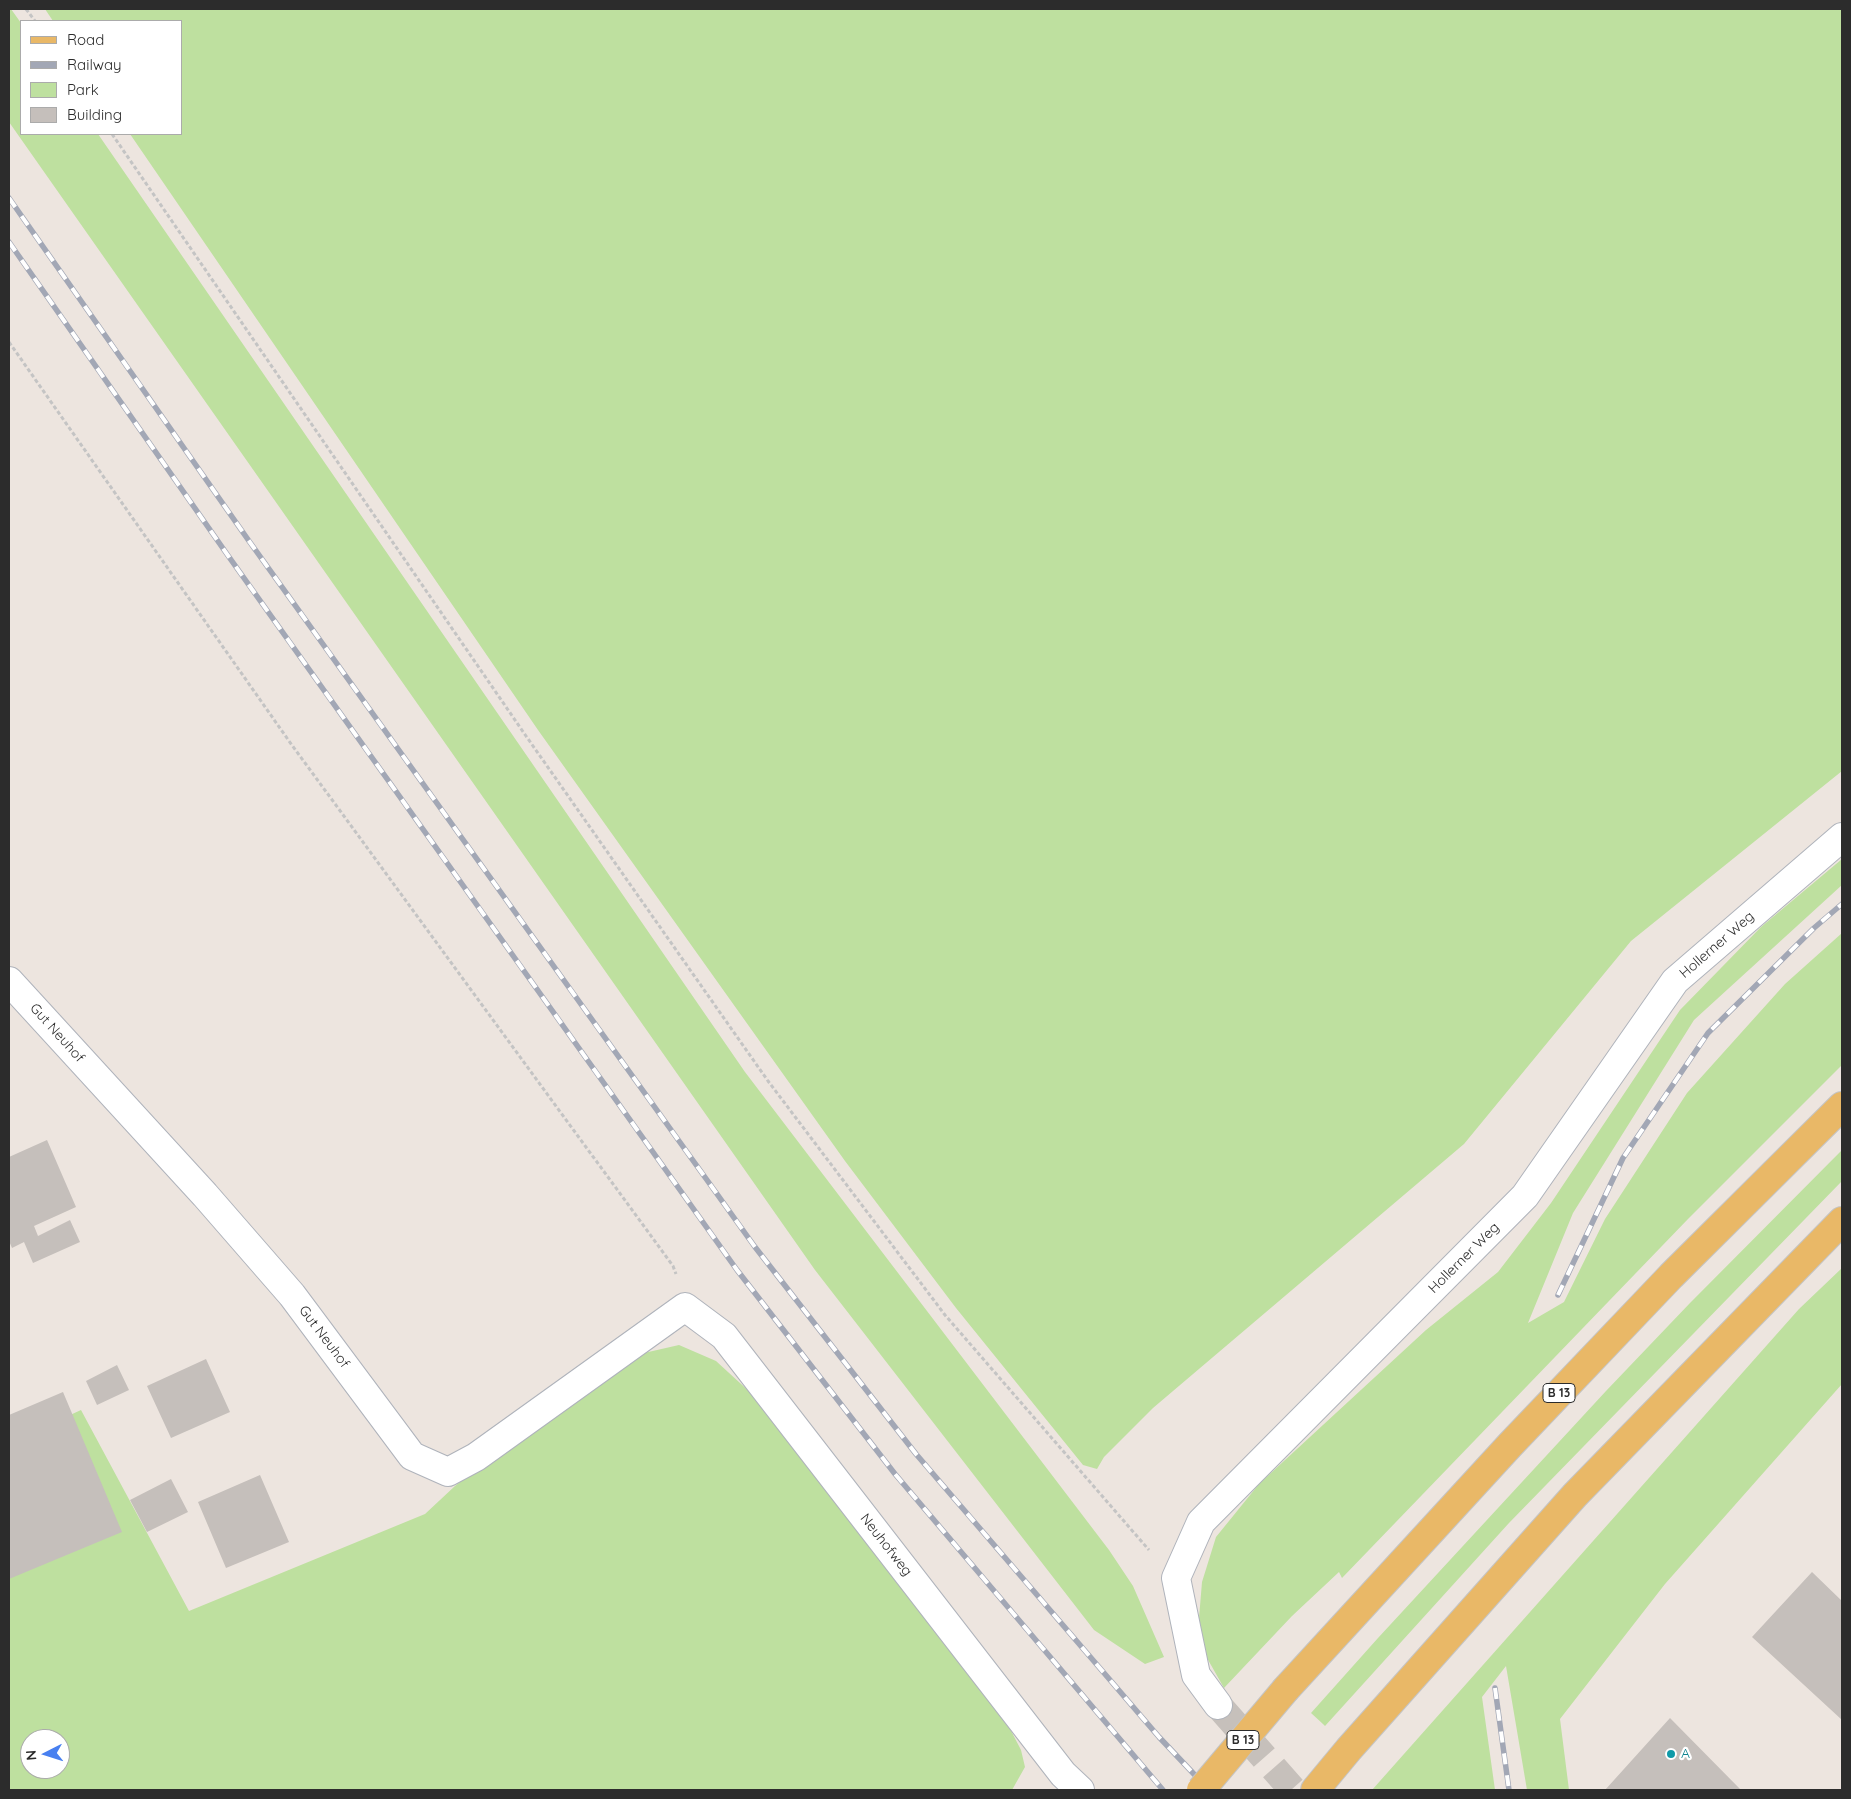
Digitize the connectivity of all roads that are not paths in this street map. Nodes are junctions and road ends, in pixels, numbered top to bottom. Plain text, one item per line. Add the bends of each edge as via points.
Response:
1 (1842, 837) edge
2 (9, 981) edge
3 (1842, 1106) edge
4 (1842, 1221) edge
5 (685, 1306) joint
6 (1218, 1705) tunnel mouth
7 (1080, 1790) edge
8 (1201, 1790) edge
9 (1314, 1790) edge

1 - 6 street, Hollerner Weg via 1675,980 1525,1196 1202,1522 1176,1578 1196,1675
2 - 5 street, Gut Neuhof via 292,1295 412,1456 448,1472 476,1457
3 - 8 main road, B 13, bridge via 1671,1276 1510,1445 1286,1689
4 - 9 main road via 1575,1495
5 - 7 street, Neuhofweg via 724,1336 1057,1766

